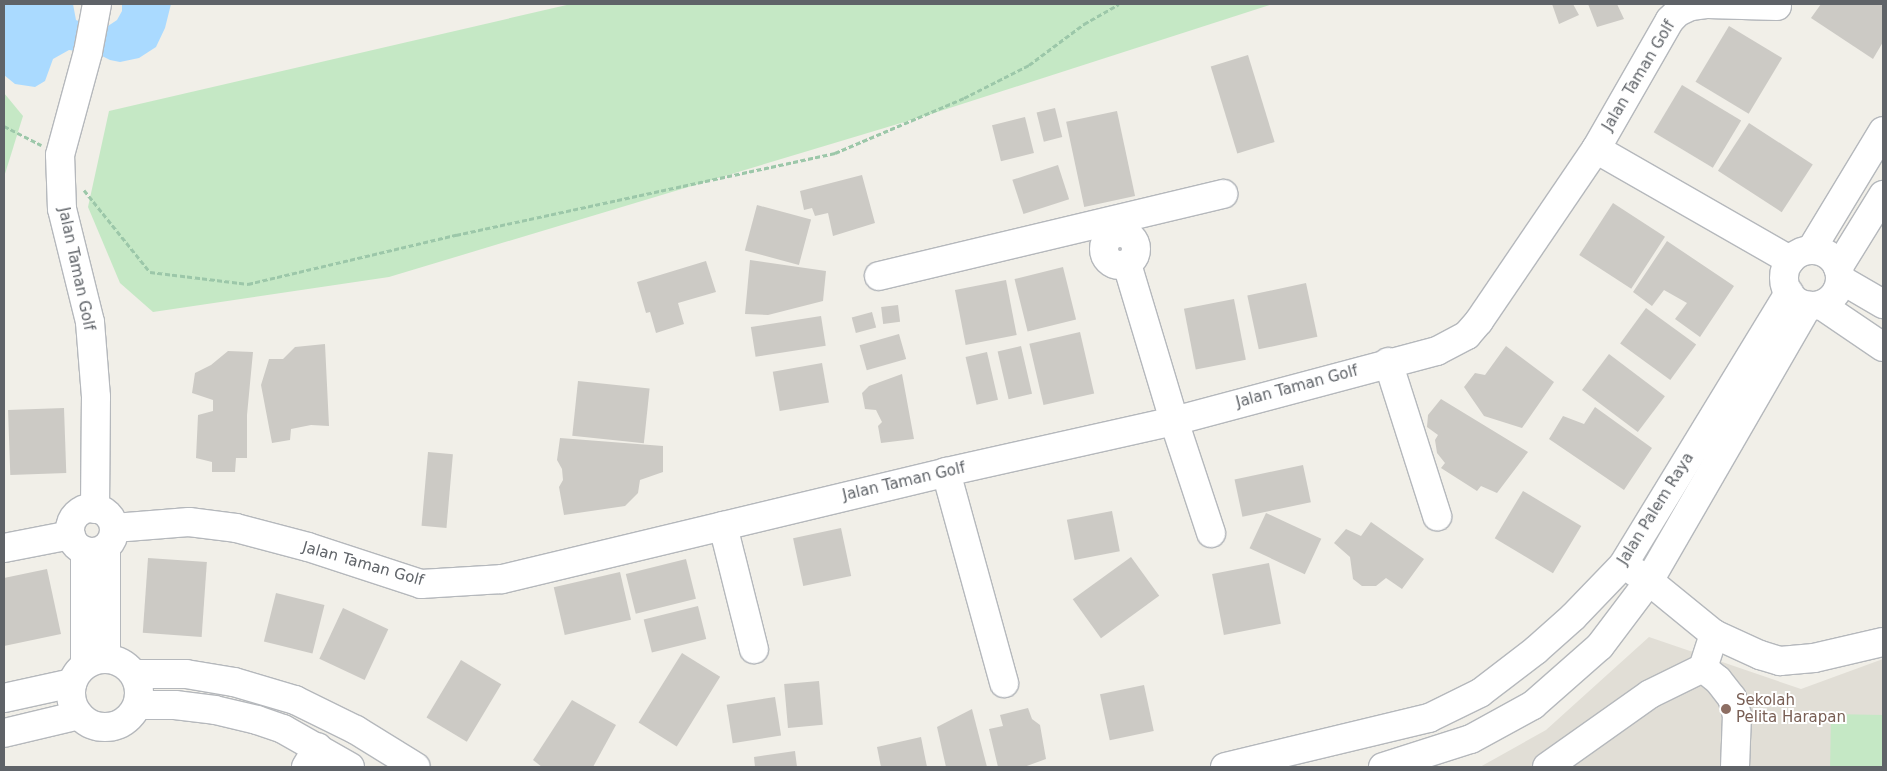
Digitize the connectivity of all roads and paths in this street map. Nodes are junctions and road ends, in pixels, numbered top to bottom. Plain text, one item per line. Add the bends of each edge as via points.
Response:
1 (97, 4) edge
2 (1119, 4) edge
3 (1776, 6) dead end
4 (4, 126) edge
5 (1883, 131) edge
6 (1596, 148) junction
7 (60, 154) junction
8 (80, 184) dead end
9 (1222, 194) dead end
10 (1883, 195) edge
11 (1114, 227) junction
12 (1800, 255) junction
13 (1839, 274) junction
14 (879, 276) dead end
15 (1806, 301) junction
16 (1883, 304) edge
17 (1883, 347) edge
18 (1388, 362) junction
19 (1174, 421) junction
20 (946, 472) junction
21 (95, 509) junction
22 (1437, 516) dead end
23 (723, 526) junction
24 (1211, 533) dead end
25 (94, 541) junction
26 (4, 548) edge
27 (1623, 565) junction
28 (1649, 581) junction
29 (1714, 634) junction
30 (1883, 642) edge
31 (754, 648) dead end
32 (1703, 668) junction
33 (88, 669) junction
34 (134, 674) junction
35 (1004, 683) dead end
36 (4, 698) edge
37 (138, 705) junction
38 (79, 715) junction
39 (4, 733) edge
40 (312, 757) edge
41 (350, 767) edge
42 (416, 767) edge
43 (1225, 767) edge
44 (1383, 767) edge
45 (1547, 767) edge
46 (1735, 767) edge

1 - 7 street, Jalan Taman Golf via 88,52
2 - 8 path via 1084,24 1029,65 964,98 835,153 456,235 248,284 150,272
3 - 6 street, Jalan Taman Golf via 1708,4 1678,12 1664,29
4 - 7 path
5 - 12 street
6 - 12 street, Jalan Taman Golf
6 - 18 street, Jalan Taman Golf via 1467,334 1437,351
7 - 21 street, Jalan Taman Golf via 62,209 90,322 96,397
9 - 11 street
10 - 13 street
11 - 14 street
11 - 19 street via 1134,240 1136,254 1127,264
12 - 13 street via 1822,252 1832,258
12 - 15 street via 1785,271 1784,282
13 - 15 street via 1838,290 1831,299
13 - 16 street
15 - 17 street
15 - 27 street, Jalan Palem Raya
15 - 28 street, Jalan Palem Raya
18 - 19 street, Jalan Taman Golf
18 - 22 street
19 - 20 street, Jalan Taman Golf
19 - 24 street
20 - 23 street, Jalan Taman Golf
20 - 35 street
21 - 25 street via 108,515
21 - 25 street via 81,511 72,522
23 - 25 street, Jalan Taman Golf via 502,579 421,584 308,547 236,528 189,522
23 - 31 street
25 - 26 street, Jalan Taman Golf
25 - 33 street
27 - 28 street
27 - 43 street, Jalan Palem Raya via 1573,617 1480,693 1428,718
28 - 29 street
28 - 44 street, Jalan Palem Raya via 1600,646 1533,705 1471,739
29 - 30 street via 1780,661 1805,660
29 - 32 street
32 - 45 street via 1650,694
32 - 46 street via 1732,698 1737,715
33 - 34 street via 122,663
33 - 36 street
33 - 38 street via 71,694
34 - 37 street via 140,694
34 - 42 street via 196,676 234,682 295,700 356,730
37 - 38 street via 132,715 112,726 100,727
37 - 40 street via 216,710 257,720 283,729
38 - 39 street
40 - 41 street

